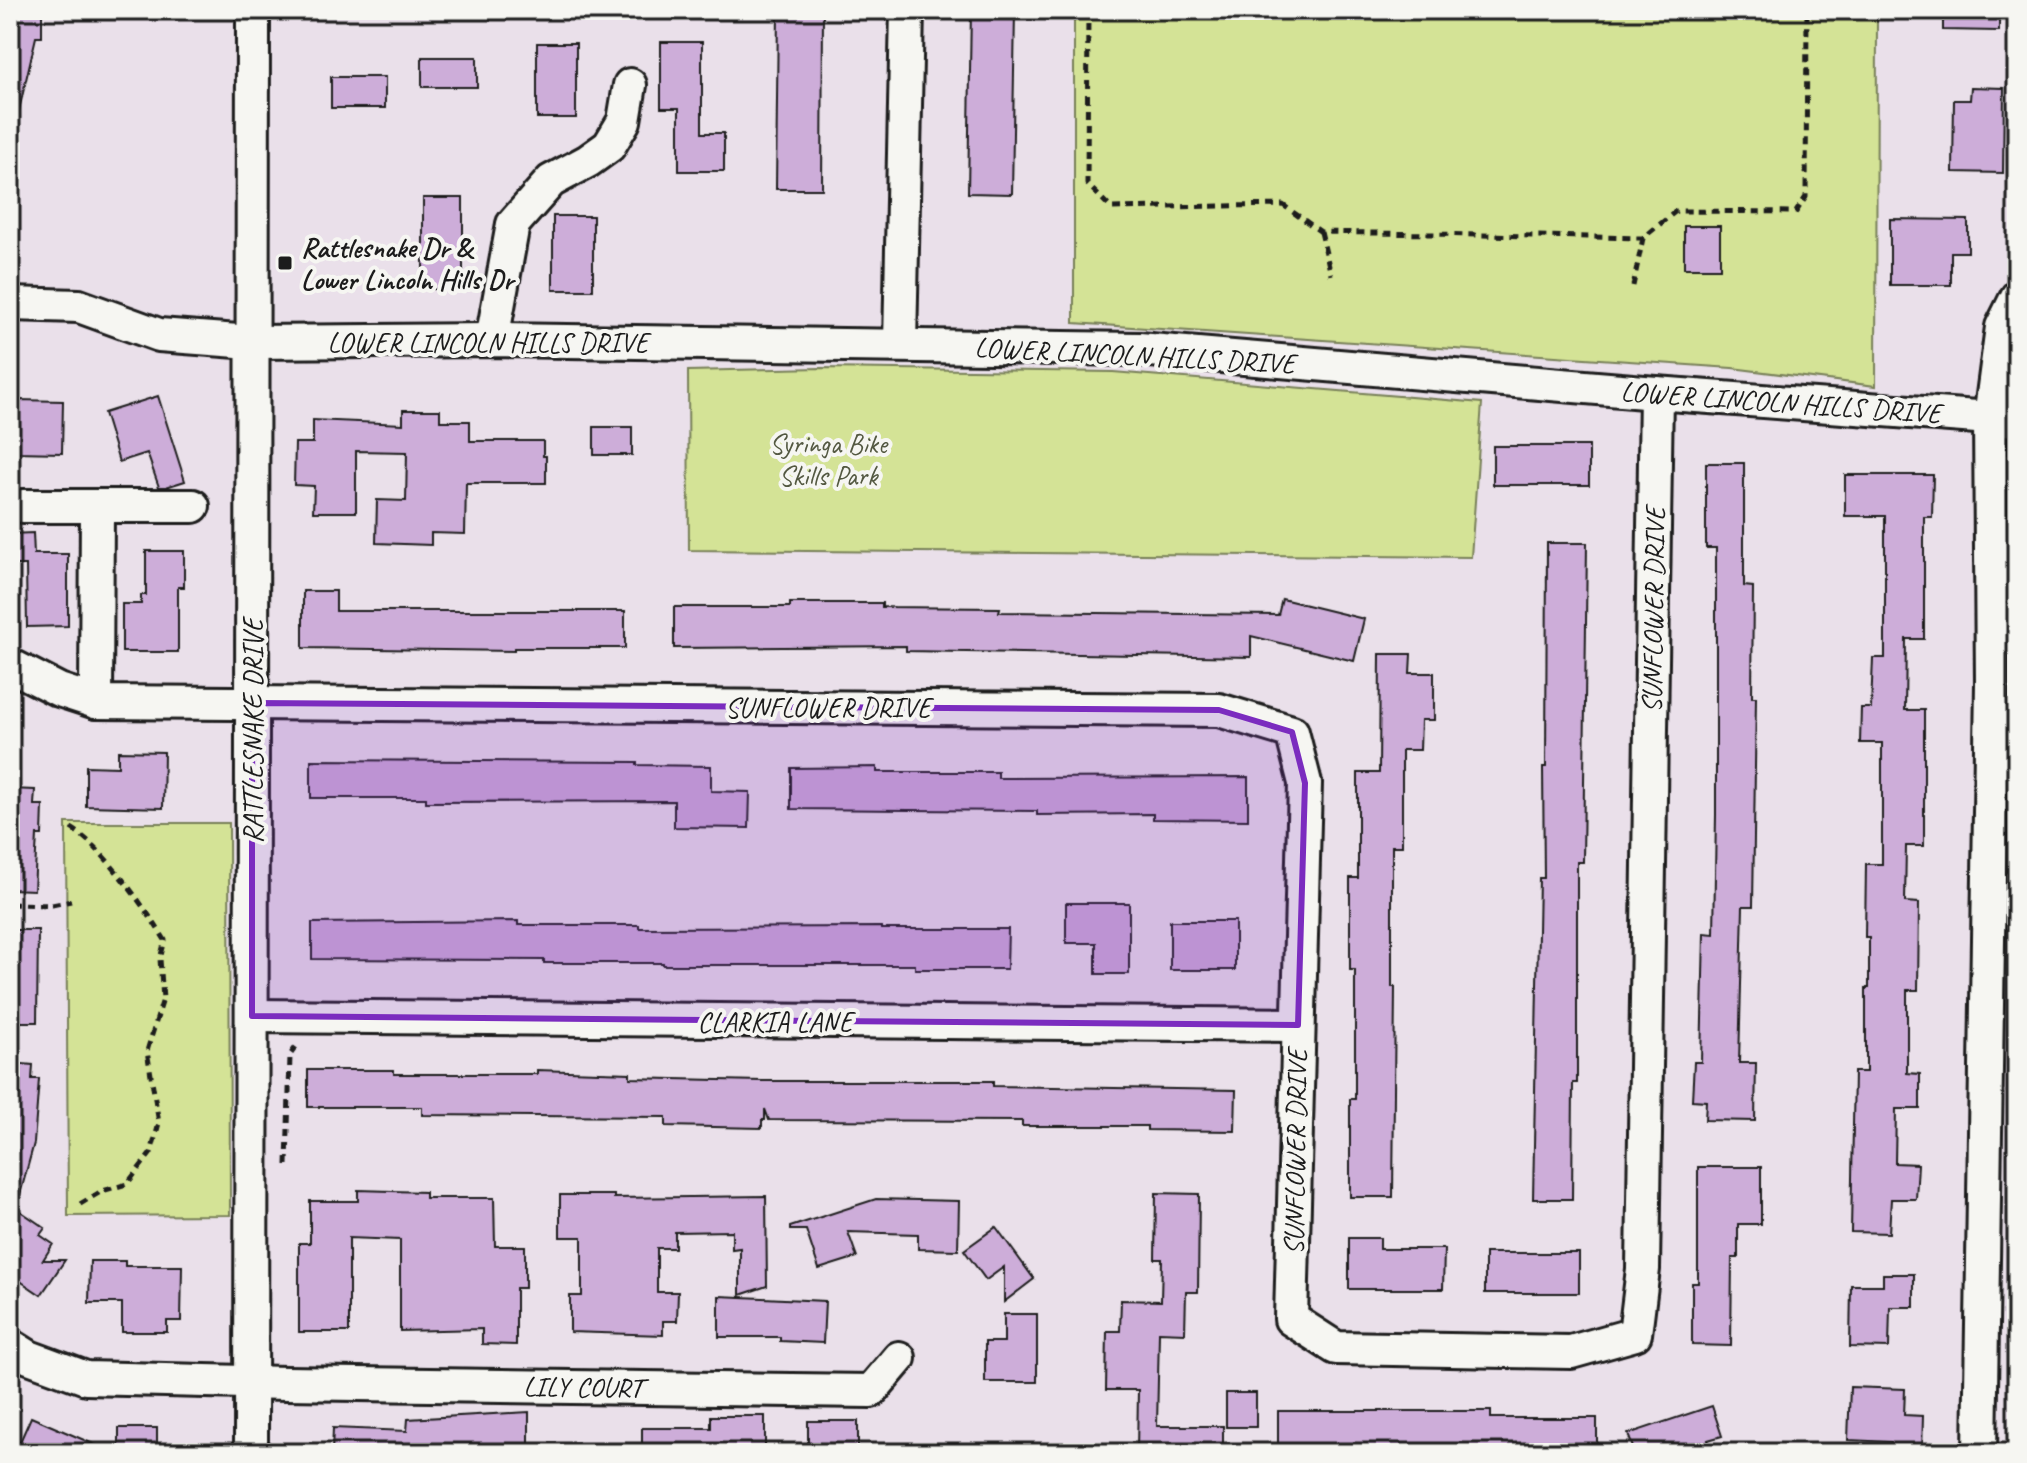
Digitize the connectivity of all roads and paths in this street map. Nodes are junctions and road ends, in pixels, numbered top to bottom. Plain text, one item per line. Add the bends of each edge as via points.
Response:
1 (253, 10) edge
2 (907, 10) edge
3 (1088, 10) edge
4 (1807, 10) edge
5 (630, 85) dead end
6 (1321, 232) junction
7 (1643, 238) junction
8 (1331, 275) dead end
9 (1633, 286) dead end
10 (2017, 297) edge
11 (10, 304) edge
12 (492, 340) junction
13 (251, 342) junction
14 (900, 344) junction
15 (1656, 393) junction
16 (2004, 419) edge
17 (23, 506) dead end
18 (97, 506) junction
19 (193, 506) dead end
20 (10, 665) edge
21 (2005, 684) edge
22 (96, 702) junction
23 (252, 703) junction
24 (71, 828) dead end
25 (71, 901) dead end
26 (10, 904) edge
27 (252, 1016) junction
28 (318, 1017) junction
29 (1298, 1025) junction
30 (287, 1165) dead end
31 (75, 1207) dead end
32 (10, 1345) edge
33 (899, 1358) dead end
34 (252, 1382) junction
35 (251, 1453) edge
36 (1980, 1453) edge

1 - 13 street, RATTLESNAKE DRIVE
2 - 14 street
3 - 6 path via 1087,184 1111,208 1283,205
4 - 7 path via 1806,197 1796,212 1676,211
5 - 12 street via 624,121 609,146 551,181 513,224
6 - 7 path
6 - 8 path
7 - 9 path
10 - 16 street via 2002,327
11 - 13 street, LOWER LINCOLN HILLS DRIVE via 79,306 159,335
12 - 13 street, LOWER LINCOLN HILLS DRIVE
12 - 14 street, LOWER LINCOLN HILLS DRIVE
13 - 23 street, RATTLESNAKE DRIVE
14 - 15 street, LOWER LINCOLN HILLS DRIVE via 1139,349
15 - 16 street, LOWER LINCOLN HILLS DRIVE
15 - 29 street, SUNFLOWER DRIVE via 1643,1269 1635,1334 1571,1352 1336,1348 1291,1319
16 - 21 street
17 - 18 street
18 - 19 street
18 - 22 street
20 - 22 street
21 - 36 street
22 - 23 street
23 - 27 street, RATTLESNAKE DRIVE
23 - 29 street, SUNFLOWER DRIVE via 1219,710 1292,732 1305,783
24 - 31 path via 86,837 165,940 160,959 163,999 147,1051 159,1123 151,1153 127,1184
25 - 26 path
27 - 28 street, CLARKIA LANE
27 - 34 street, RATTLESNAKE DRIVE
28 - 29 street, CLARKIA LANE
28 - 30 path via 290,1055
32 - 34 street via 86,1378
33 - 34 street, LILY COURT via 871,1391
34 - 35 street, RATTLESNAKE DRIVE

